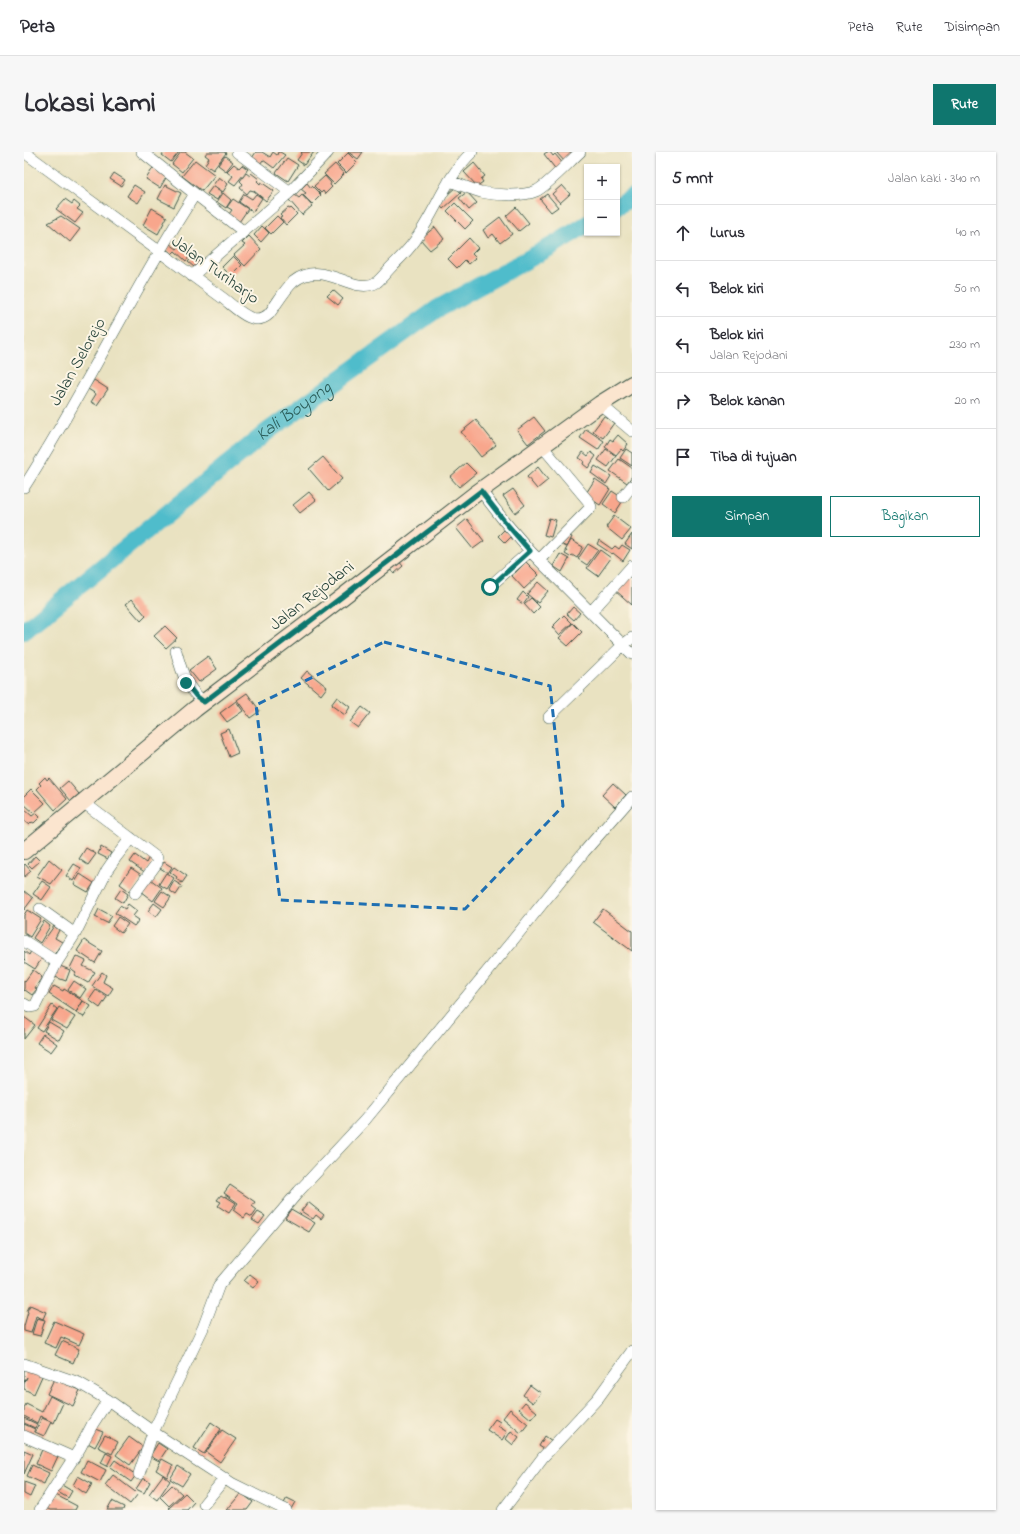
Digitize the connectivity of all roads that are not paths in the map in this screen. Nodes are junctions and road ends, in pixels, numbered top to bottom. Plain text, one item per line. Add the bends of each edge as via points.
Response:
1 (24, 152) edge
2 (142, 152) edge
3 (237, 152) edge
4 (328, 152) edge
5 (472, 152) edge
6 (580, 152) edge
7 (448, 181) junction
8 (290, 192) junction
9 (195, 194) junction
10 (243, 231) junction
11 (159, 251) junction
12 (192, 276) junction
13 (632, 384) edge
14 (600, 404) junction
15 (632, 431) edge
16 (542, 446) junction
17 (632, 486) edge
18 (24, 487) edge
19 (481, 491) junction
20 (623, 497) dead end
21 (530, 551) junction
22 (539, 560) junction
23 (632, 566) edge
24 (490, 587) dead end
25 (591, 612) junction
26 (632, 638) edge
27 (623, 645) junction
28 (176, 651) dead end
29 (632, 654) edge
30 (200, 706) junction
31 (549, 717) dead end
32 (632, 797) edge
33 (83, 802) junction
34 (131, 838) junction
35 (24, 851) edge
36 (135, 893) dead end
37 (40, 909) dead end
38 (75, 934) junction
39 (24, 941) edge
40 (57, 962) junction
41 (24, 1004) edge
42 (632, 1351) edge
43 (24, 1364) edge
44 (108, 1400) junction
45 (153, 1432) junction
46 (24, 1436) edge
47 (74, 1458) junction
48 (139, 1474) dead end
49 (225, 1478) junction
50 (204, 1504) dead end
51 (40, 1510) edge
52 (284, 1510) edge
53 (504, 1510) edge

1 - 11 street, Jalan Turiharjo
2 - 9 street
3 - 8 street
4 - 8 street
5 - 7 street, Jalan Turiharjo
6 - 7 street via 537,191 491,194
7 - 12 street, Jalan Turiharjo via 418,237 376,282 364,286 337,277 305,275 292,283 265,318 254,320
8 - 10 street
9 - 10 street
9 - 11 street, Jalan Selorejo
10 - 12 street
11 - 12 street, Jalan Turiharjo
11 - 18 street, Jalan Selorejo via 52,443
13 - 14 main road, Jalan Rejodani
14 - 15 street
14 - 16 main road, Jalan Rejodani
16 - 19 main road, Jalan Rejodani
16 - 22 street via 591,506
17 - 20 street
19 - 21 street
19 - 30 main road, Jalan Rejodani
21 - 22 street
21 - 24 street
22 - 25 street
23 - 25 street
25 - 27 street
26 - 27 street
27 - 29 street
27 - 31 street
28 - 30 street via 184,678
30 - 33 main road, Jalan Rejodani
32 - 45 street via 365,1120 299,1191 219,1285 203,1328
33 - 34 street
33 - 35 main road, Jalan Rejodani
34 - 36 street via 158,861
34 - 38 street via 107,870
37 - 38 street
38 - 40 street
39 - 40 street
40 - 41 street via 35,1006
42 - 53 street via 598,1398 543,1457
43 - 44 street via 79,1383
44 - 45 street
44 - 47 street
45 - 48 street
45 - 49 street
46 - 47 street
47 - 51 street
49 - 50 street
49 - 52 street

